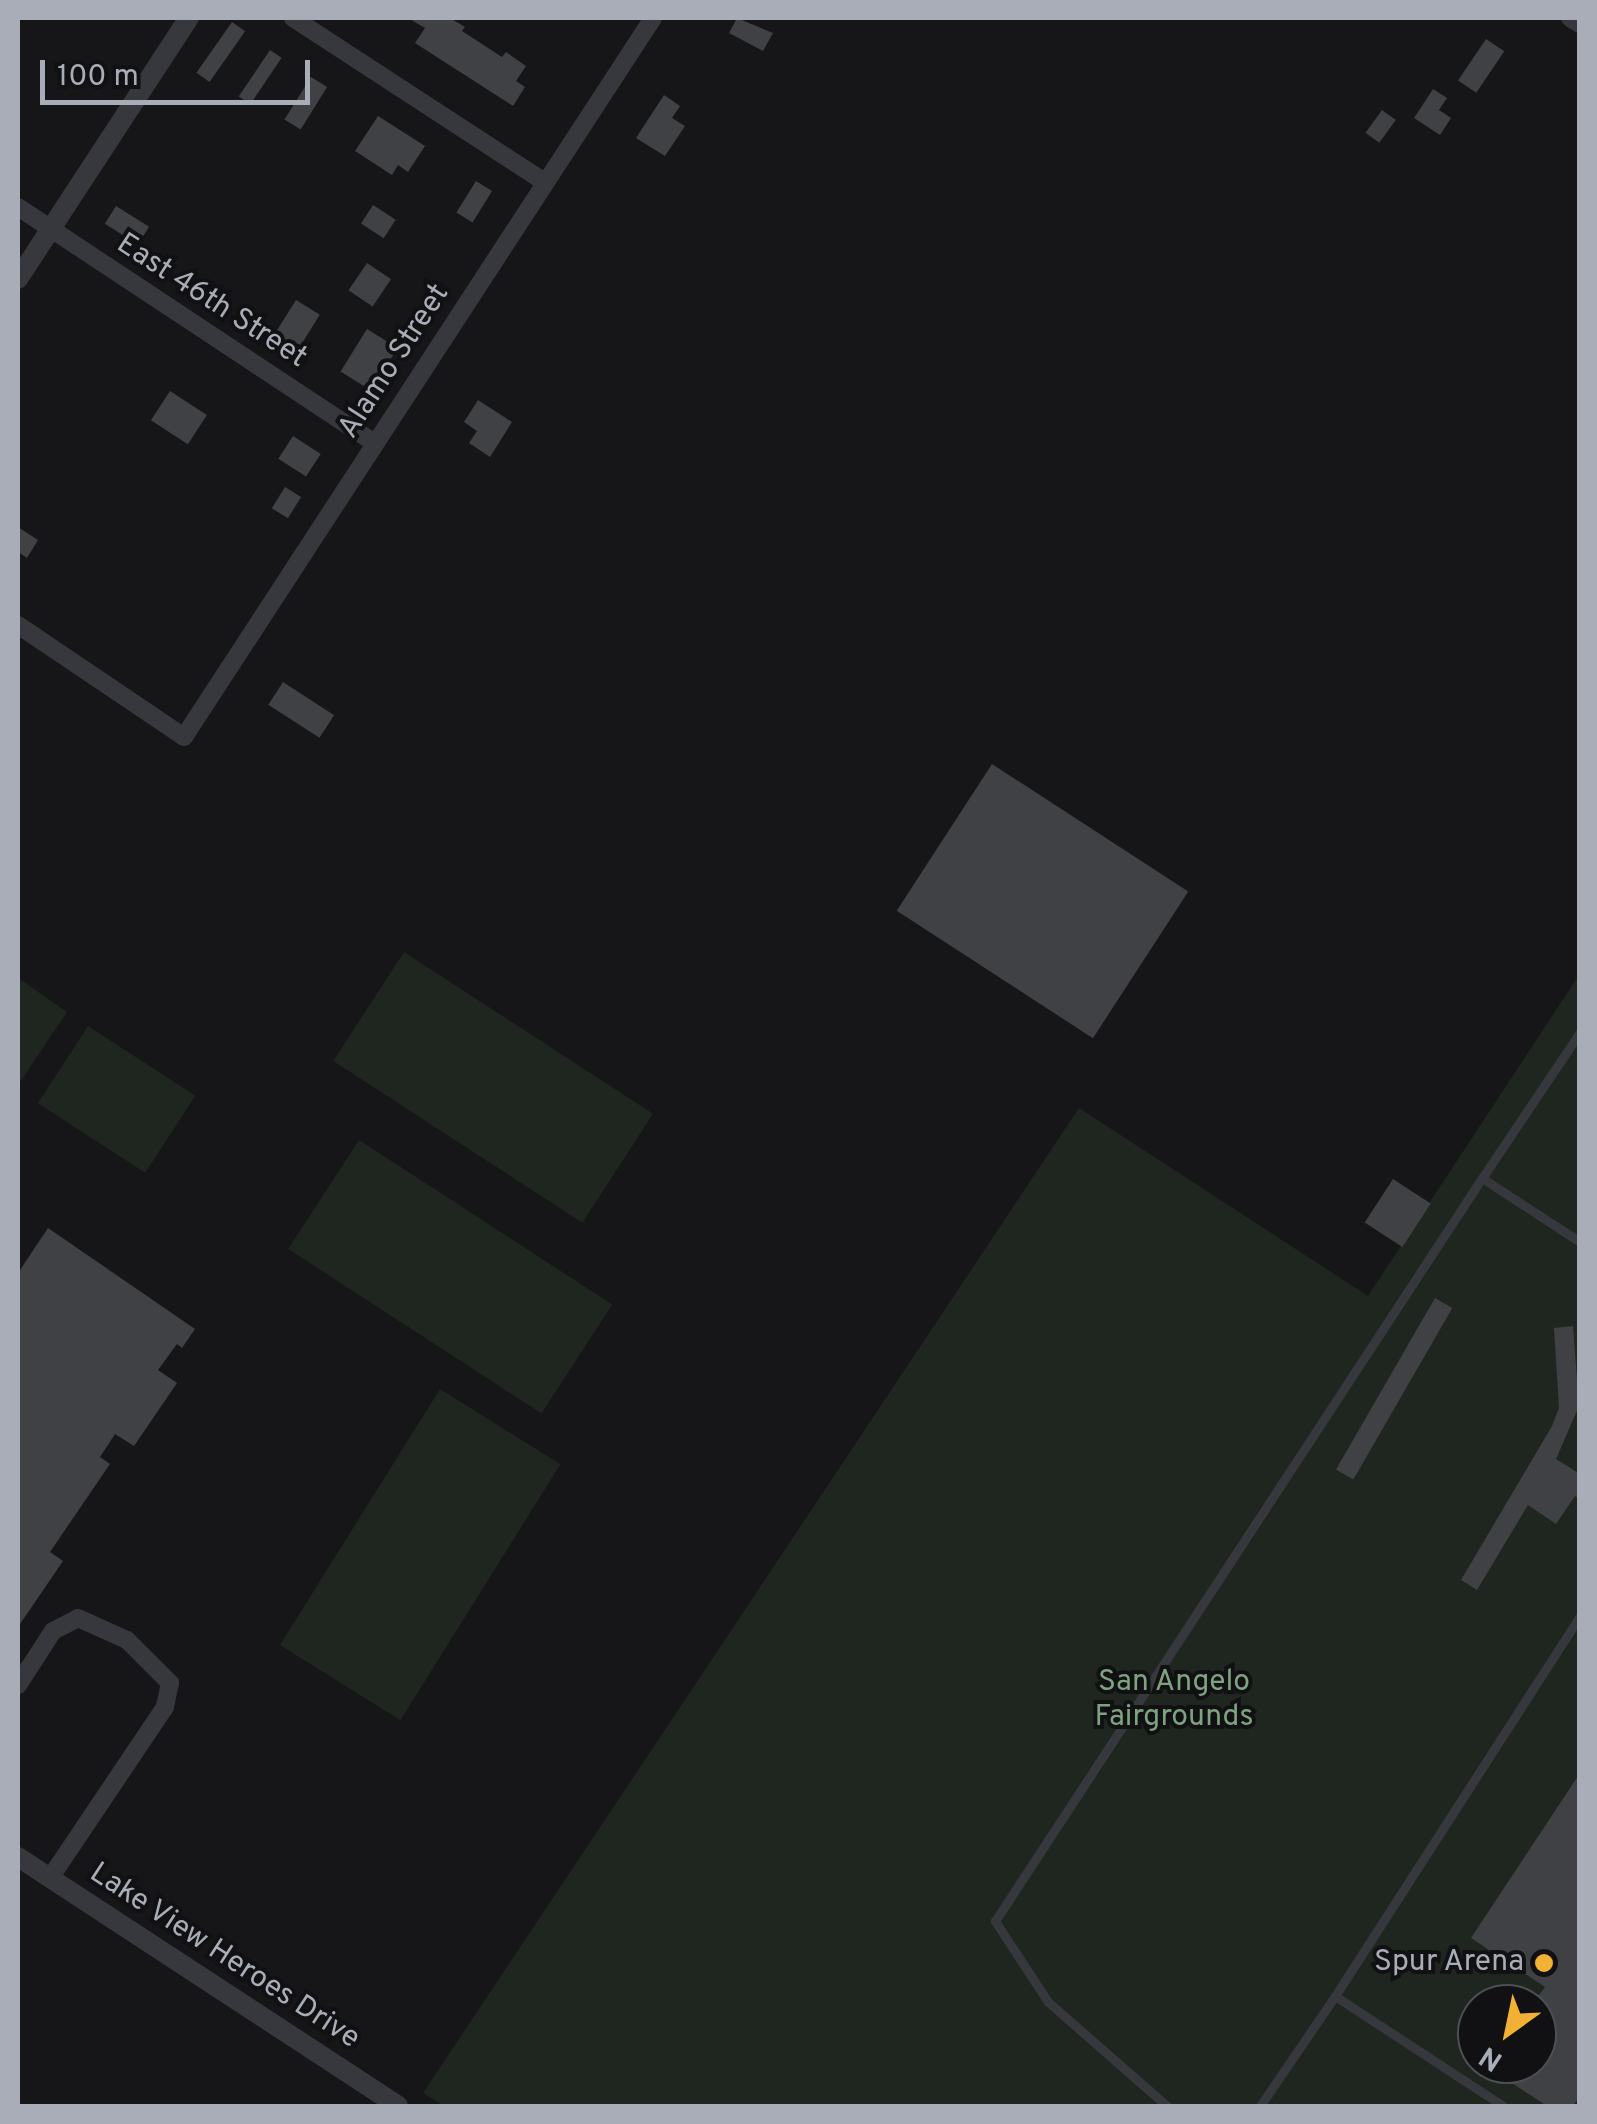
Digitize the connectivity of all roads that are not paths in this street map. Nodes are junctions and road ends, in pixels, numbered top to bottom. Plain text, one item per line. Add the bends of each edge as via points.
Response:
1 (189, 18) edge
2 (293, 18) edge
3 (653, 18) edge
4 (1570, 18) edge
5 (1580, 24) edge
6 (544, 182) junction
7 (18, 207) edge
8 (50, 229) junction
9 (18, 279) edge
10 (375, 443) junction
11 (18, 625) edge
12 (1580, 1032) edge
13 (1482, 1178) junction
14 (1580, 1242) edge
15 (1580, 1616) edge
16 (18, 1685) edge
17 (18, 1857) edge
18 (50, 1878) junction
19 (1335, 1996) junction
20 (398, 2106) edge
21 (1167, 2106) edge
22 (1260, 2106) edge
23 (1503, 2106) edge

1 - 8 street
2 - 6 street
3 - 6 street, Alamo Street
4 - 5 street
6 - 10 street, Alamo Street
7 - 8 street, East 46th Street
8 - 9 street
8 - 10 street, East 46th Street
10 - 11 street, Alamo Street via 184,737
12 - 13 lane
13 - 14 lane
13 - 21 lane via 995,1922 1048,2002
15 - 19 lane
16 - 18 street via 53,1631 78,1618 127,1640 170,1683 165,1707
17 - 18 street, Lake View Heroes Drive
18 - 20 street, Lake View Heroes Drive
19 - 22 lane
19 - 23 lane

